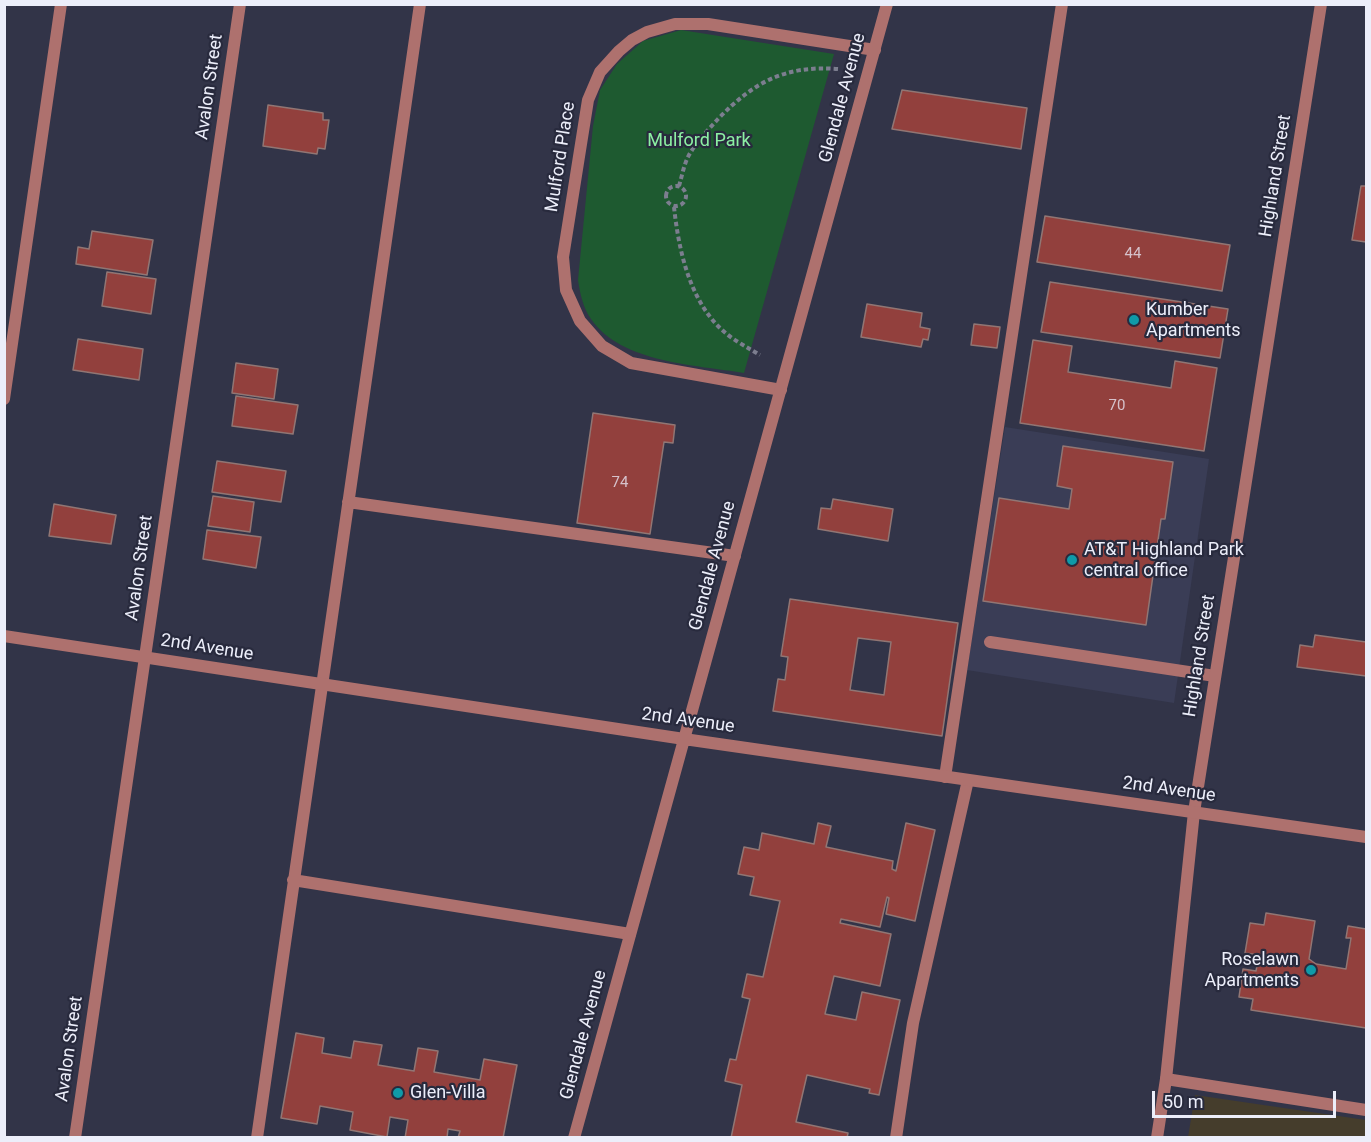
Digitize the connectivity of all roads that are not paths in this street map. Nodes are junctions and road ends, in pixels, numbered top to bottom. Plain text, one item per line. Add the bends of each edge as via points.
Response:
1 (61, 4) edge
2 (240, 4) edge
3 (420, 4) edge
4 (887, 4) edge
5 (1062, 4) edge
6 (1321, 4) edge
7 (875, 50) junction
8 (781, 390) junction
9 (4, 399) edge
10 (348, 502) junction
11 (735, 556) junction
12 (4, 636) edge
13 (990, 642) dead end
14 (145, 657) junction
15 (1215, 676) junction
16 (322, 684) junction
17 (684, 739) junction
18 (945, 777) junction
19 (968, 780) junction
20 (1194, 812) junction
21 (1366, 837) edge
22 (293, 880) junction
23 (630, 934) junction
24 (1166, 1079) junction
25 (1366, 1110) edge
26 (75, 1137) edge
27 (256, 1137) edge
28 (574, 1137) edge
29 (900, 1137) edge
30 (1157, 1137) edge

1 - 9 street
2 - 14 street, Avalon Street
3 - 10 street
4 - 7 street, Glendale Avenue
5 - 18 street
6 - 15 street, Highland Street
7 - 8 street, Glendale Avenue
7 - 8 street, Mulford Place via 708,24 675,24 647,32 619,51 600,72 588,99 563,257 566,290 580,321 602,346 631,363
8 - 11 street, Glendale Avenue
10 - 11 street
10 - 16 street
11 - 17 street, Glendale Avenue
12 - 14 street, 2nd Avenue
13 - 15 street
14 - 16 street, 2nd Avenue
14 - 26 street, Avalon Street
15 - 20 street, Highland Street
16 - 17 street, 2nd Avenue
16 - 22 street
17 - 18 street, 2nd Avenue
17 - 23 street, Glendale Avenue
18 - 19 street, 2nd Avenue
19 - 20 street, 2nd Avenue
19 - 29 street via 913,1023
20 - 21 street, 2nd Avenue
20 - 24 street, Highland Street
22 - 23 street
22 - 27 street
23 - 28 street, Glendale Avenue
24 - 25 street
24 - 30 street, Highland Street

